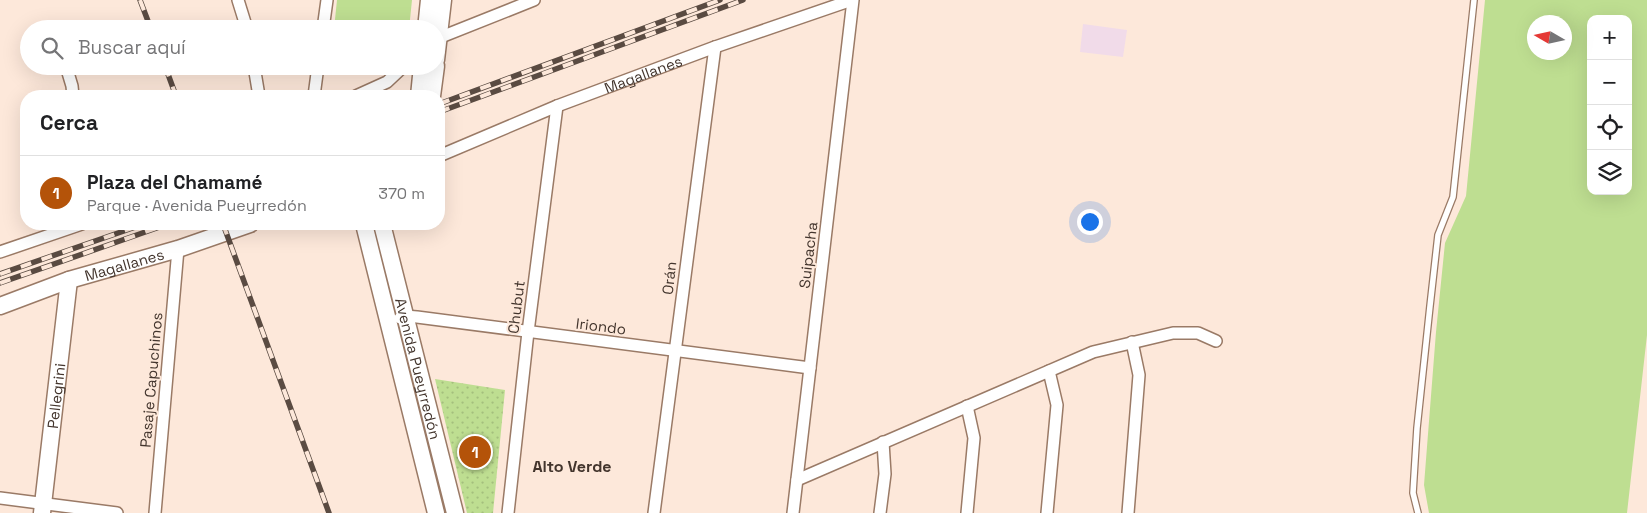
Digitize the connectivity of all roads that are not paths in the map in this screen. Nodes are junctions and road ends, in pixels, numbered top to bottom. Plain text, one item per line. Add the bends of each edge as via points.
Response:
1 (238, 0) edge
2 (327, 0) edge
3 (429, 0) edge
4 (443, 0) edge
5 (534, 0) edge
6 (852, 0) edge
7 (1474, 0) edge
8 (244, 20) edge
9 (324, 20) edge
10 (432, 20) edge
11 (438, 20) edge
12 (445, 31) edge
13 (714, 47) junction
14 (69, 75) edge
15 (256, 75) edge
16 (318, 75) edge
17 (394, 75) edge
18 (421, 75) edge
19 (435, 75) edge
20 (387, 82) junction
21 (72, 90) edge
22 (258, 90) edge
23 (317, 90) edge
24 (369, 90) edge
25 (382, 90) edge
26 (420, 90) edge
27 (433, 90) edge
28 (557, 106) junction
29 (445, 153) edge
30 (64, 230) edge
31 (233, 230) edge
32 (366, 230) edge
33 (384, 230) edge
34 (178, 249) junction
35 (0, 252) edge
36 (69, 280) junction
37 (0, 306) edge
38 (405, 316) junction
39 (389, 322) junction
40 (528, 332) junction
41 (1216, 341) dead end
42 (1132, 342) junction
43 (675, 351) junction
44 (810, 368) junction
45 (1049, 371) junction
46 (967, 406) junction
47 (884, 442) junction
48 (797, 480) junction
49 (0, 498) edge
50 (42, 508) edge
51 (117, 513) edge
52 (155, 513) edge
53 (436, 513) edge
54 (455, 513) edge
55 (508, 513) edge
56 (654, 513) edge
57 (792, 513) edge
58 (880, 513) edge
59 (968, 513) edge
60 (1047, 513) edge
61 (1128, 513) edge
62 (1418, 513) edge

1 - 8 street
2 - 9 street
3 - 10 street
4 - 11 street
5 - 12 street
6 - 13 street, Magallanes
6 - 44 street, Suipacha
7 - 62 lane via 1453,197 1438,235 1430,306 1413,493
13 - 28 street, Magallanes
13 - 43 street, Orán
14 - 21 street
15 - 22 street
16 - 23 street
17 - 20 street
18 - 26 street
19 - 27 street
20 - 24 street
20 - 25 street
28 - 29 street, Magallanes
28 - 40 street, Chubut
30 - 35 street
31 - 34 street, Magallanes
32 - 39 street, Avenida Pueyrredón
33 - 38 street, Avenida Pueyrredón
34 - 36 street, Magallanes
34 - 52 street, Pasaje Capuchinos
36 - 37 street, Magallanes
36 - 50 street, Pellegrini
38 - 39 street, Iriondo
38 - 40 street, Iriondo
38 - 54 street, Avenida Pueyrredón
39 - 53 street, Avenida Pueyrredón
40 - 43 street, Iriondo
40 - 55 street, Chubut
41 - 42 street via 1198,333 1173,333
42 - 45 street via 1093,352
42 - 61 street via 1139,375
43 - 44 street, Iriondo
43 - 56 street, Orán
44 - 48 street, Suipacha
45 - 46 street
45 - 60 street via 1056,405
46 - 47 street
46 - 59 street via 974,438
47 - 48 street
47 - 58 street via 885,474
48 - 57 street, Suipacha
49 - 50 street
50 - 51 street

